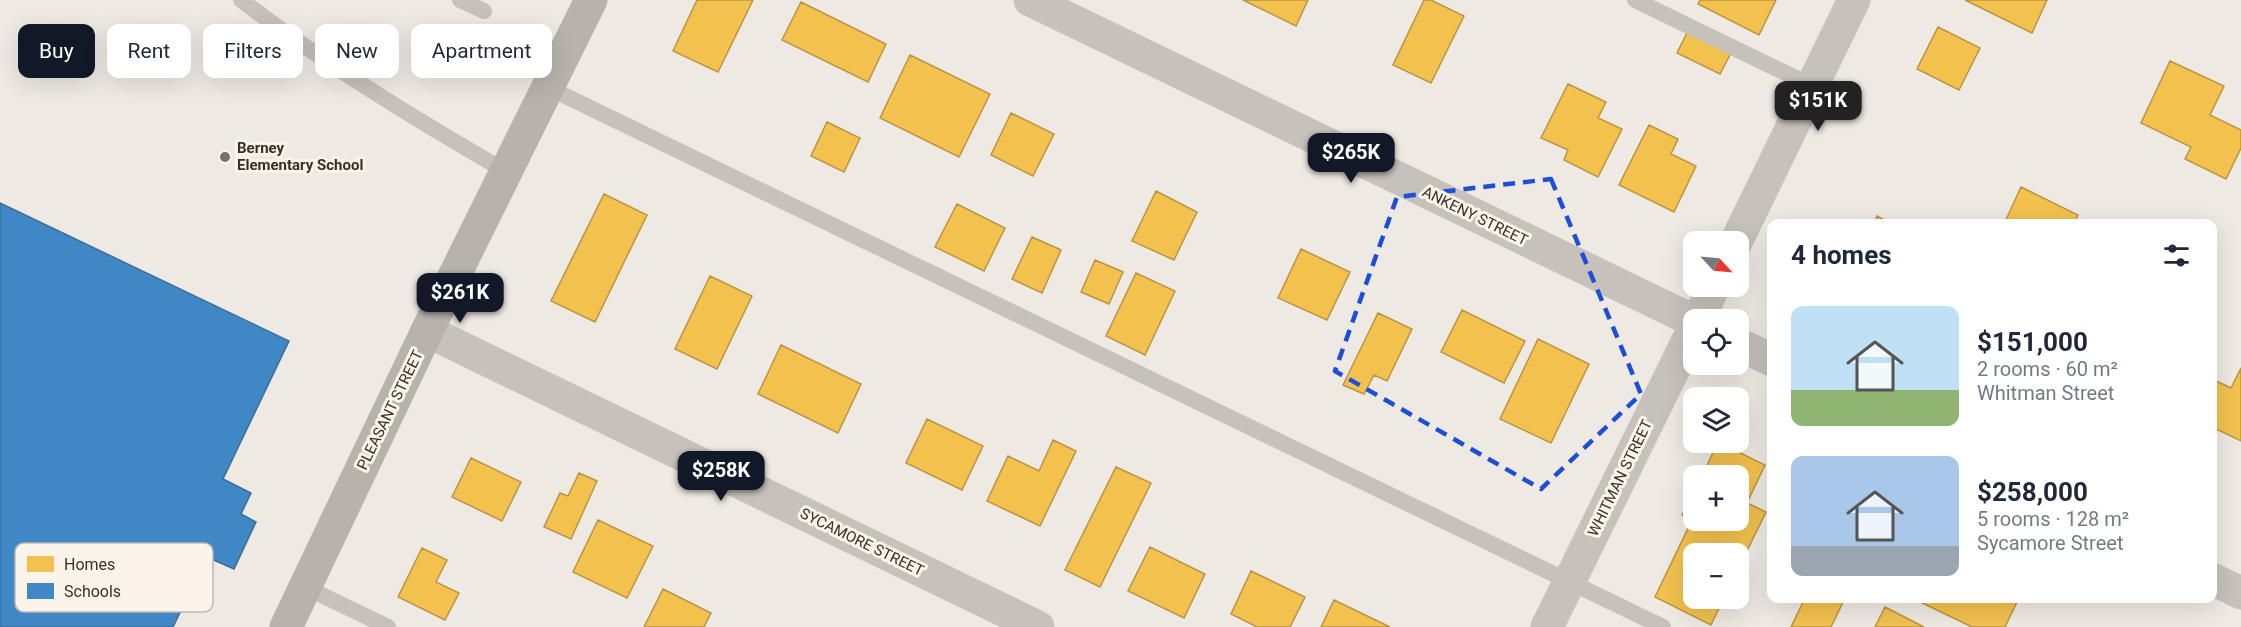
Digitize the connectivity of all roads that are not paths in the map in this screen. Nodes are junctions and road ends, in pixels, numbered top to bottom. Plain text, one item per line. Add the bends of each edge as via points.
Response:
1 (241, 0) edge
2 (460, 0) edge
3 (591, 0) edge
4 (1030, 0) edge
5 (1635, 0) edge
6 (1854, 0) edge
7 (483, 11) dead end
8 (1812, 86) junction
9 (549, 87) junction
10 (507, 172) junction
11 (1741, 231) edge
12 (1683, 316) edge
13 (427, 331) junction
14 (1749, 349) edge
15 (1683, 350) edge
16 (1767, 358) edge
17 (2217, 581) edge
18 (1569, 582) junction
19 (305, 588) junction
20 (2241, 593) edge
21 (286, 627) edge
22 (388, 627) edge
23 (1038, 627) edge
24 (1547, 627) edge
25 (1663, 627) edge

1 - 10 lane via 376,95
2 - 7 lane
3 - 9 main road, PLEASANT STREET
4 - 12 street, ANKENY STREET
5 - 8 lane
6 - 8 street
8 - 11 street
9 - 10 main road, PLEASANT STREET
9 - 18 lane
10 - 13 main road, PLEASANT STREET
13 - 19 main road, PLEASANT STREET
13 - 23 street, SYCAMORE STREET
14 - 16 street
15 - 18 street, WHITMAN STREET
17 - 20 street
18 - 24 street, WHITMAN STREET
18 - 25 lane
19 - 21 main road, PLEASANT STREET
19 - 22 lane

